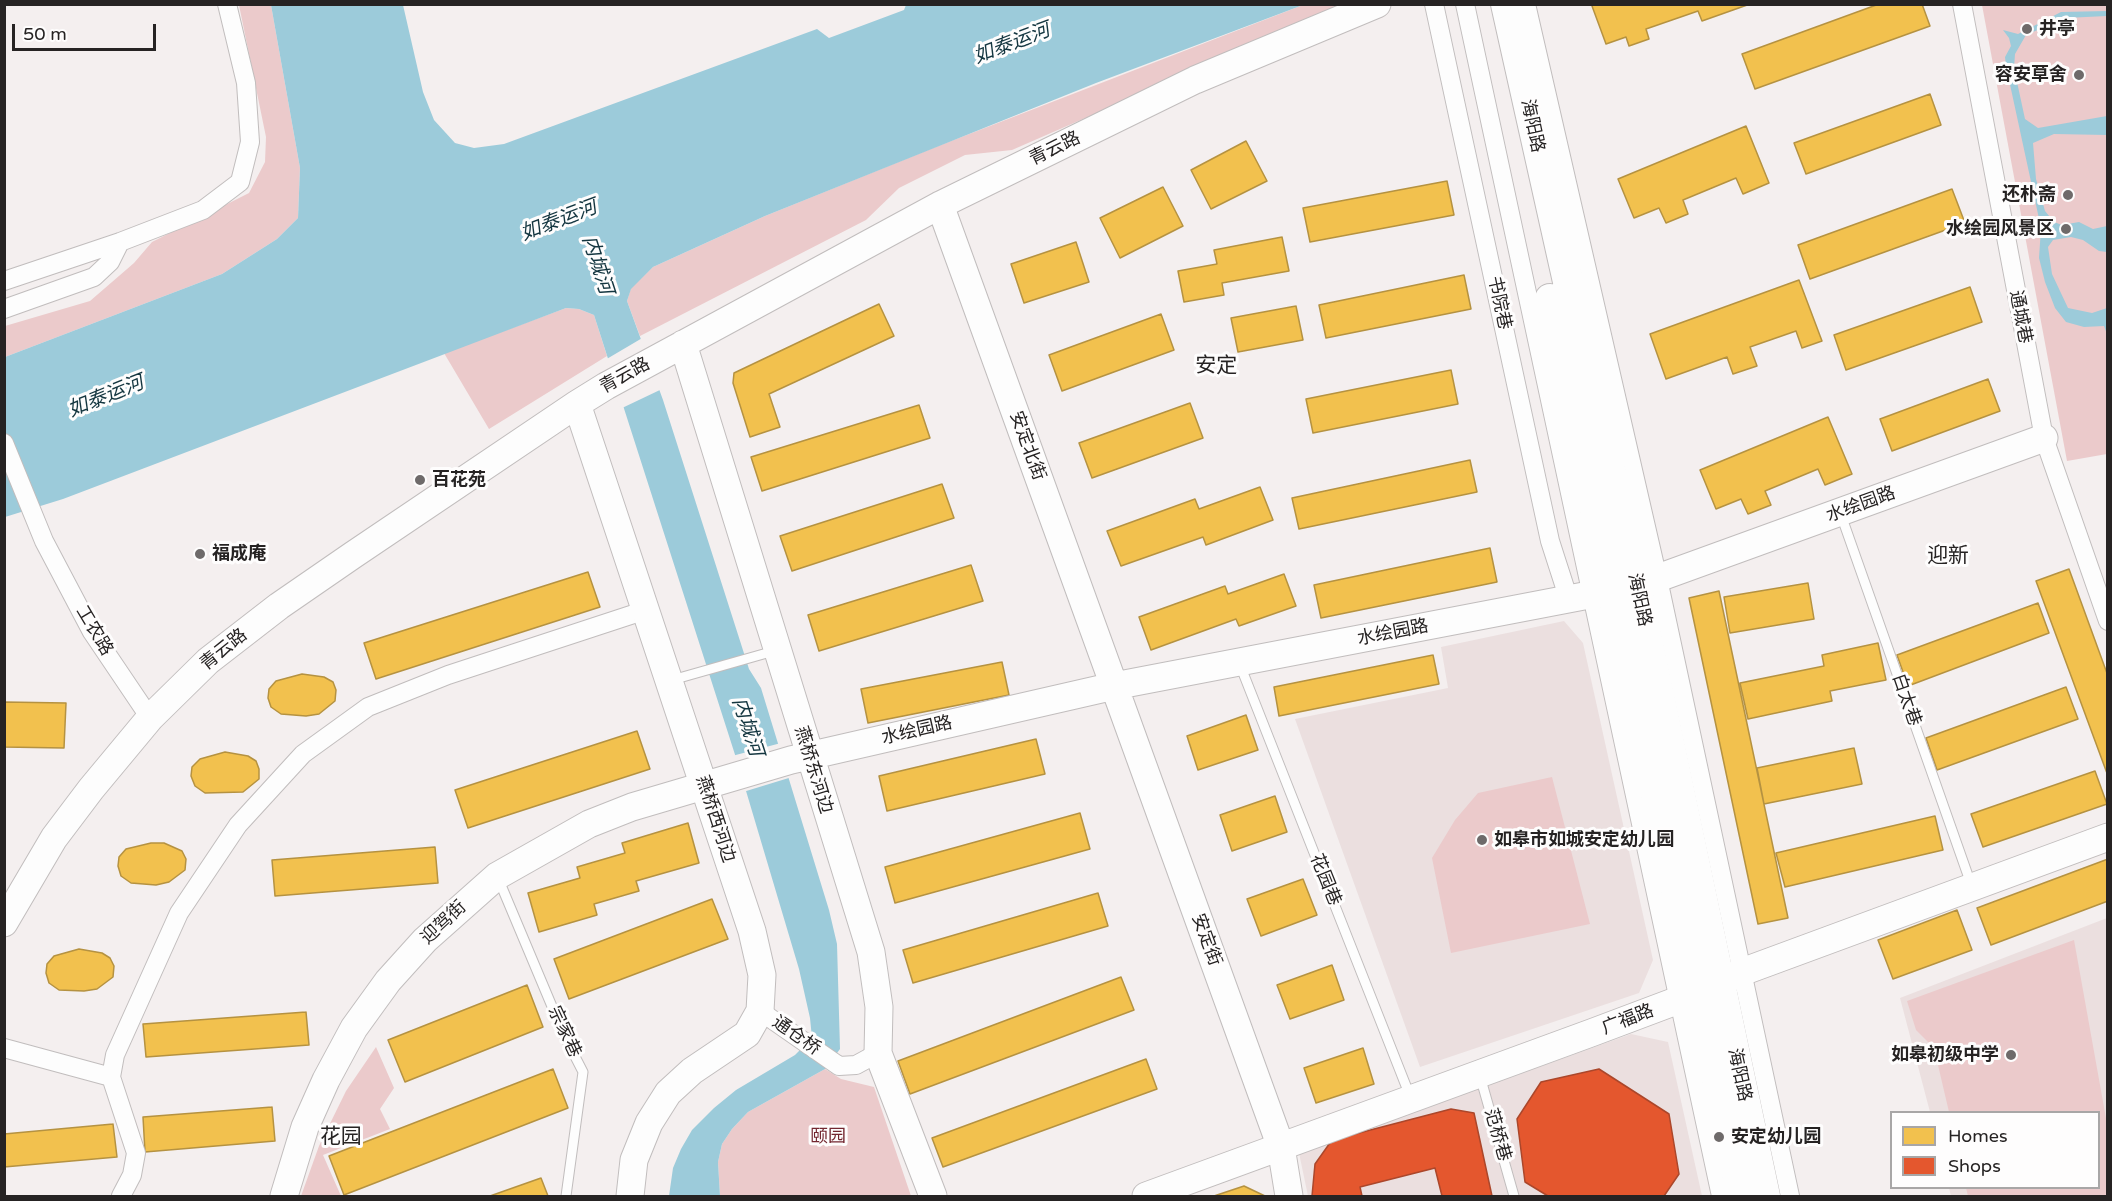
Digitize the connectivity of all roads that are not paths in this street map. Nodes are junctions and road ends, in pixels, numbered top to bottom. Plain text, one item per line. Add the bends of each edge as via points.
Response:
1 (227, 4) edge
2 (1377, 4) edge
3 (1434, 4) edge
4 (1466, 4) edge
5 (1487, 4) edge
6 (1506, 4) edge
7 (1526, 4) edge
8 (1962, 4) edge
9 (1524, 131) junction
10 (940, 205) junction
11 (120, 242) junction
12 (4, 281) edge
13 (4, 309) edge
14 (683, 344) junction
15 (577, 404) junction
16 (2044, 438) junction
17 (4, 443) edge
18 (1840, 513) junction
19 (1613, 591) junction
20 (646, 610) junction
21 (2108, 621) edge
22 (776, 650) junction
23 (1239, 663) junction
24 (670, 681) junction
25 (1114, 686) junction
26 (150, 718) junction
27 (800, 758) junction
28 (716, 781) junction
29 (2108, 837) edge
30 (497, 876) junction
31 (1972, 887) junction
32 (4, 923) edge
33 (1710, 987) junction
34 (760, 1011) junction
35 (4, 1048) edge
36 (878, 1053) junction
37 (1479, 1074) junction
38 (111, 1077) junction
39 (1411, 1098) junction
40 (1281, 1147) junction
41 (121, 1197) edge
42 (284, 1197) edge
43 (566, 1197) edge
44 (630, 1197) edge
45 (933, 1197) edge
46 (1146, 1197) edge
47 (1289, 1197) edge
48 (1514, 1197) edge
49 (1721, 1197) edge
50 (1742, 1197) edge
51 (1765, 1197) edge
52 (1791, 1197) edge

1 - 11 street via 246,83 250,142 240,182 203,210
2 - 10 street, 青云路 via 1195,80
3 - 19 street, 书院巷 via 1550,541
4 - 9 street
5 - 9 main road, 海阳路
6 - 9 main road, 海阳路
7 - 9 street
8 - 16 street, 通城巷
9 - 19 main road, 海阳路
9 - 19 street
10 - 14 street, 青云路
10 - 25 street, 安定北街
11 - 12 street
11 - 13 street via 110,262 94,277
14 - 15 street, 青云路
14 - 22 street, 燕桥东河边
15 - 20 street, 燕桥西河边
15 - 26 street, 青云路 via 279,606 208,661
16 - 18 street, 水绘园路
16 - 21 street, 通城巷
17 - 26 street, 工农路 via 45,541 92,632
18 - 19 street, 水绘园路
18 - 31 lane, 白太巷
19 - 23 street, 水绘园路
19 - 33 main road, 海阳路
19 - 33 street
20 - 24 street, 燕桥西河边
20 - 38 street via 448,675 368,707 303,754 238,825 180,913 115,1055
22 - 24 lane
22 - 27 street, 燕桥东河边
23 - 25 street, 水绘园路
23 - 39 lane, 花园巷
24 - 28 street, 燕桥西河边
25 - 27 street, 水绘园路
25 - 40 street, 安定街
26 - 32 street, 青云路 via 54,838
27 - 28 street, 水绘园路
27 - 36 street, 燕桥东河边 via 871,952 879,1007
28 - 30 street, 迎驾街 via 589,824
28 - 34 street, 燕桥西河边 via 762,975
29 - 31 street, 广福路
30 - 42 street, 迎驾街 via 425,940 388,981 354,1028 305,1127
30 - 43 lane, 宗家巷 via 583,1072
31 - 33 street, 广福路
33 - 37 street, 广福路
33 - 49 street
33 - 50 main road, 海阳路
33 - 51 main road, 海阳路
33 - 52 street
34 - 36 street, 通仓桥 via 838,1066 856,1065
34 - 44 street, 燕桥西河边 via 747,1034 668,1093 649,1123 634,1160
35 - 38 street
36 - 45 street, 燕桥东河边
37 - 39 street, 广福路
37 - 48 lane, 范桥巷
38 - 41 street via 136,1154 132,1175
39 - 40 street, 广福路
40 - 46 street, 广福路
40 - 47 street, 安定街

